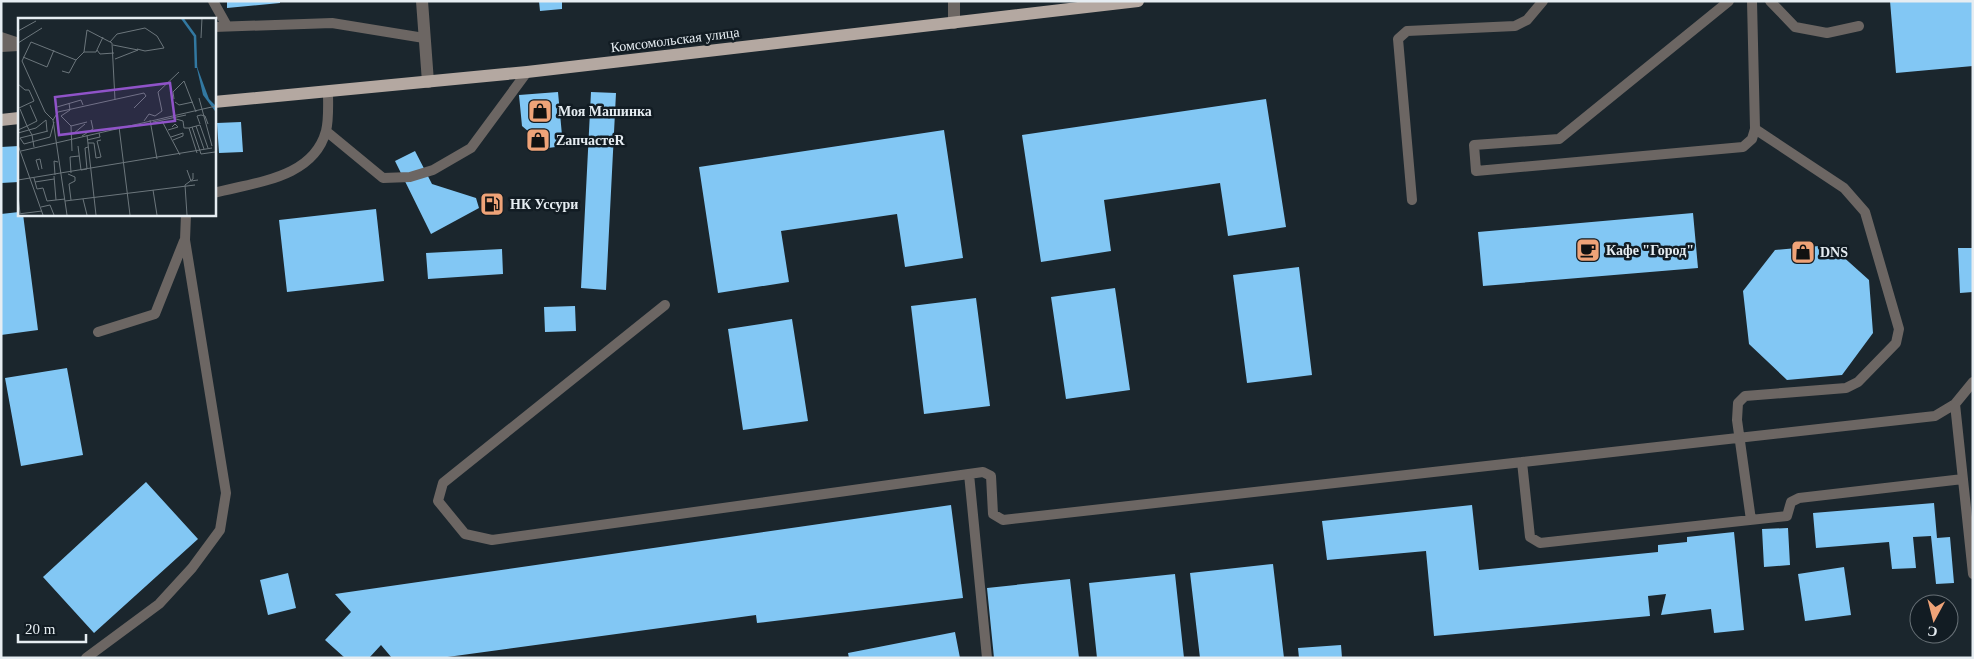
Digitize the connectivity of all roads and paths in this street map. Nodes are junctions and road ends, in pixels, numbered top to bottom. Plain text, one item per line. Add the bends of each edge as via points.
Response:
1 (213, 1) edge
2 (422, 1) edge
3 (954, 1) edge
4 (1138, 1) edge
5 (1543, 1) edge
6 (1729, 1) edge
7 (1752, 1) edge
8 (1770, 1) edge
9 (954, 23) junction
10 (227, 26) junction
11 (1859, 26) dead end
12 (215, 27) edge
13 (1, 37) edge
14 (424, 38) junction
15 (18, 44) edge
16 (18, 44) edge
17 (1, 47) edge
18 (527, 72) junction
19 (428, 82) junction
20 (328, 92) junction
21 (215, 102) edge
22 (18, 118) edge
23 (1, 120) edge
24 (1755, 128) junction
25 (326, 131) junction
26 (215, 193) edge
27 (1412, 200) dead end
28 (186, 215) edge
29 (185, 240) junction
30 (665, 306) dead end
31 (98, 332) dead end
32 (1973, 382) edge
33 (1955, 404) junction
34 (1742, 438) junction
35 (1522, 462) junction
36 (969, 474) junction
37 (1963, 479) junction
38 (1752, 520) junction
39 (1973, 574) edge
40 (86, 658) edge
41 (987, 658) edge

1 - 10 lane
2 - 14 street
3 - 9 street
4 - 9 main road, Комсомольская улица
5 - 27 lane via 1526,20 1515,26 1407,31 1398,39
6 - 24 lane via 1559,139 1474,145 1476,171 1743,147 1752,139
7 - 24 lane
8 - 11 lane via 1795,27 1827,33
9 - 18 main road, Комсомольская улица
10 - 12 lane
10 - 14 lane via 332,23
13 - 15 lane
14 - 19 street
16 - 17 lane
18 - 19 main road, Комсомольская улица
18 - 25 lane via 471,148 433,170 410,177 383,178
19 - 20 main road, Комсомольская улица
20 - 21 main road, Комсомольская улица
20 - 25 lane
22 - 23 main road
24 - 34 lane via 1844,188 1865,212 1899,329 1896,344 1858,382 1846,388 1745,396 1738,403 1737,420
25 - 26 lane via 313,157 295,171
28 - 29 lane
29 - 31 lane via 155,314
29 - 40 lane via 226,493 220,530 192,568 159,604
30 - 36 lane via 443,483 438,501 465,534 492,540
32 - 33 lane
33 - 34 lane via 1935,416
33 - 37 lane
34 - 35 lane
34 - 38 lane
35 - 36 lane via 1003,520 993,514 991,476 983,472
35 - 38 lane via 1530,537 1540,543
36 - 41 lane
37 - 38 lane via 1799,498 1791,502 1787,516
37 - 39 lane

